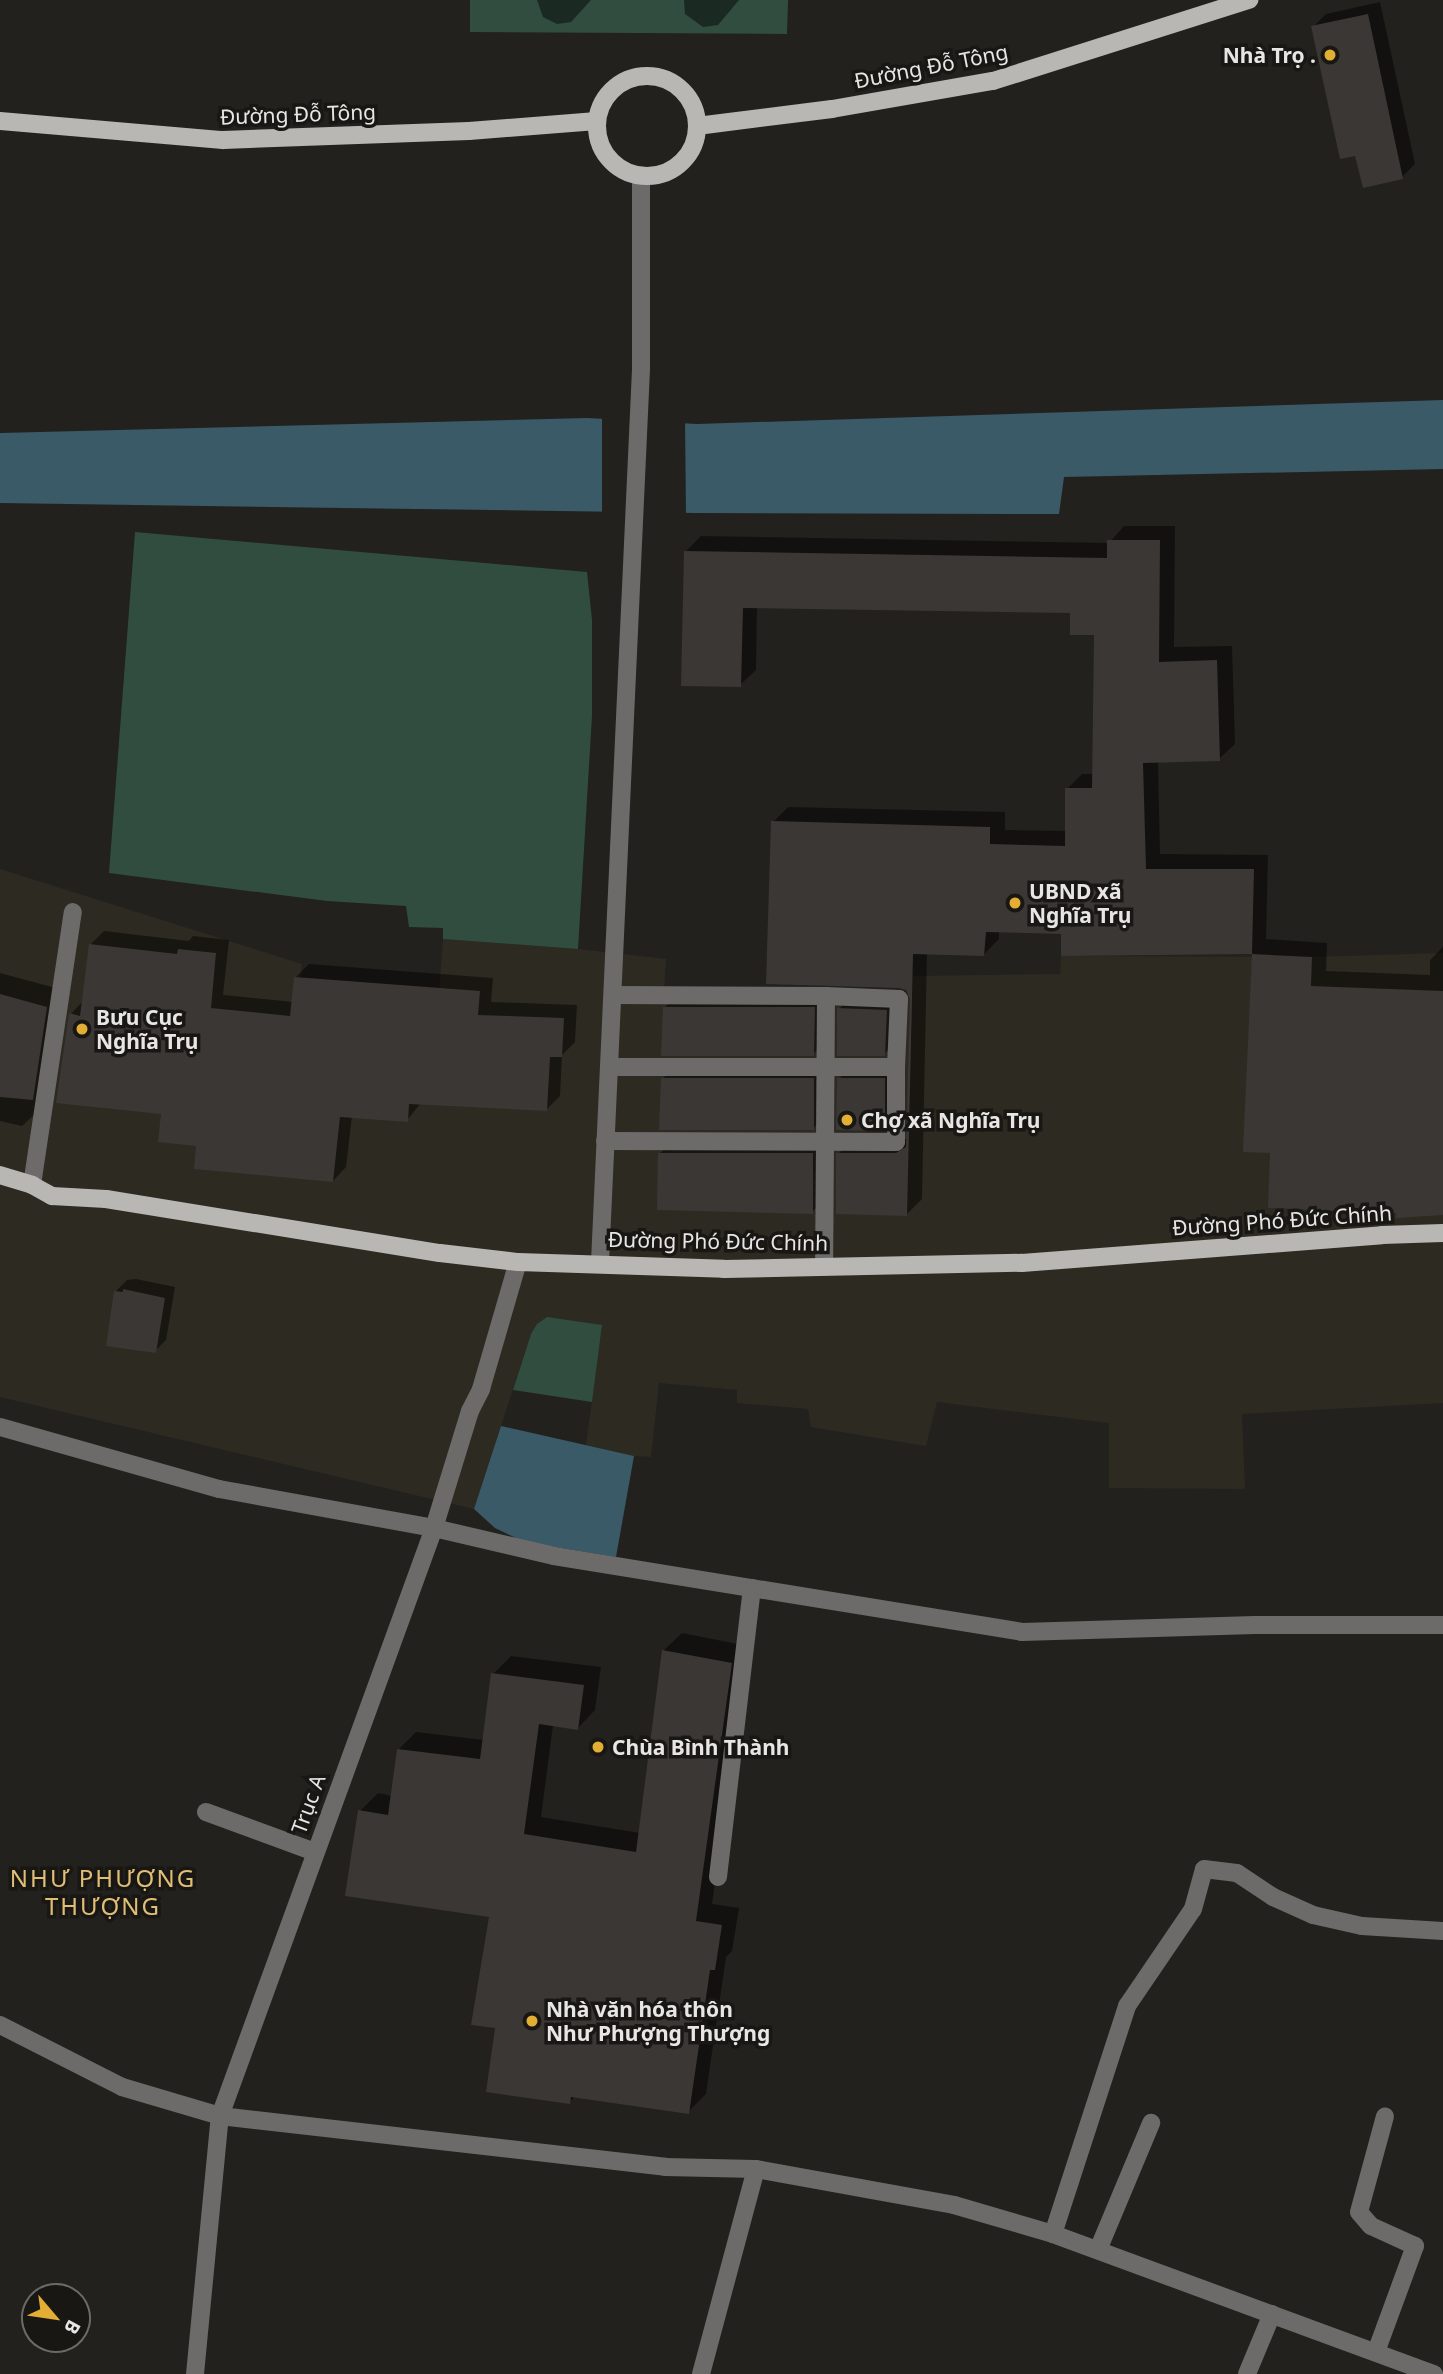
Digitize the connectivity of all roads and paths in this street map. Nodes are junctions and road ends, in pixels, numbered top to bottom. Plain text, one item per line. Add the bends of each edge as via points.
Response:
1 (1249, 0) edge
2 (0, 121) edge
3 (597, 121) junction
4 (697, 125) junction
5 (640, 176) junction
6 (73, 912) dead end
7 (613, 995) junction
8 (826, 996) junction
9 (609, 1067) junction
10 (896, 1067) junction
11 (825, 1068) junction
12 (605, 1141) junction
13 (824, 1142) junction
14 (0, 1175) edge
15 (32, 1185) junction
16 (1443, 1233) edge
17 (518, 1262) junction
18 (600, 1262) junction
19 (824, 1266) junction
20 (0, 1427) edge
21 (434, 1528) junction
22 (752, 1588) junction
23 (1443, 1625) edge
24 (206, 1812) dead end
25 (315, 1852) junction
26 (718, 1877) dead end
27 (1443, 1931) edge
28 (0, 2025) edge
29 (220, 2116) junction
30 (1385, 2116) dead end
31 (1151, 2123) dead end
32 (755, 2169) junction
33 (1053, 2234) junction
34 (1098, 2250) junction
35 (1272, 2314) junction
36 (1376, 2352) junction
37 (195, 2374) edge
38 (701, 2374) edge
39 (1247, 2374) edge
40 (1434, 2374) edge

1 - 4 main road, Đường Đỗ Tông via 993,81 832,109
2 - 3 main road, Đường Đỗ Tông via 223,140
3 - 4 main road via 613,89 643,76 660,78 681,89 691,102
3 - 5 main road via 608,158
4 - 5 main road via 692,146 676,167 656,176
5 - 7 street via 642,368
6 - 15 street
7 - 8 street
7 - 9 street
8 - 10 street via 899,999
8 - 11 street
9 - 11 street
9 - 12 street
10 - 11 street
10 - 13 street via 896,1142
11 - 13 street
12 - 13 street
12 - 18 street
13 - 19 street
14 - 15 main road, Đường Phó Đức Chính
15 - 17 main road, Đường Phó Đức Chính via 52,1196 106,1199
16 - 19 main road, Đường Phó Đức Chính via 1022,1263
17 - 18 main road, Đường Phó Đức Chính
17 - 21 street, Trục A
18 - 19 main road, Đường Phó Đức Chính via 724,1269
20 - 21 street via 219,1489
21 - 22 street via 554,1556
21 - 25 street, Trục A
22 - 23 street via 1022,1632
22 - 26 street
24 - 25 street
25 - 29 street, Trục A
27 - 33 street via 1362,1926 1313,1915 1273,1897 1237,1873 1204,1869 1193,1909 1127,2006
28 - 29 street via 122,2087
29 - 32 street via 665,2168
29 - 37 street, Trục A
30 - 36 street via 1359,2212 1371,2227 1415,2246
31 - 34 street
32 - 33 street via 954,2205
32 - 38 street
33 - 34 street
34 - 35 street
35 - 36 street
35 - 39 street
36 - 40 street

